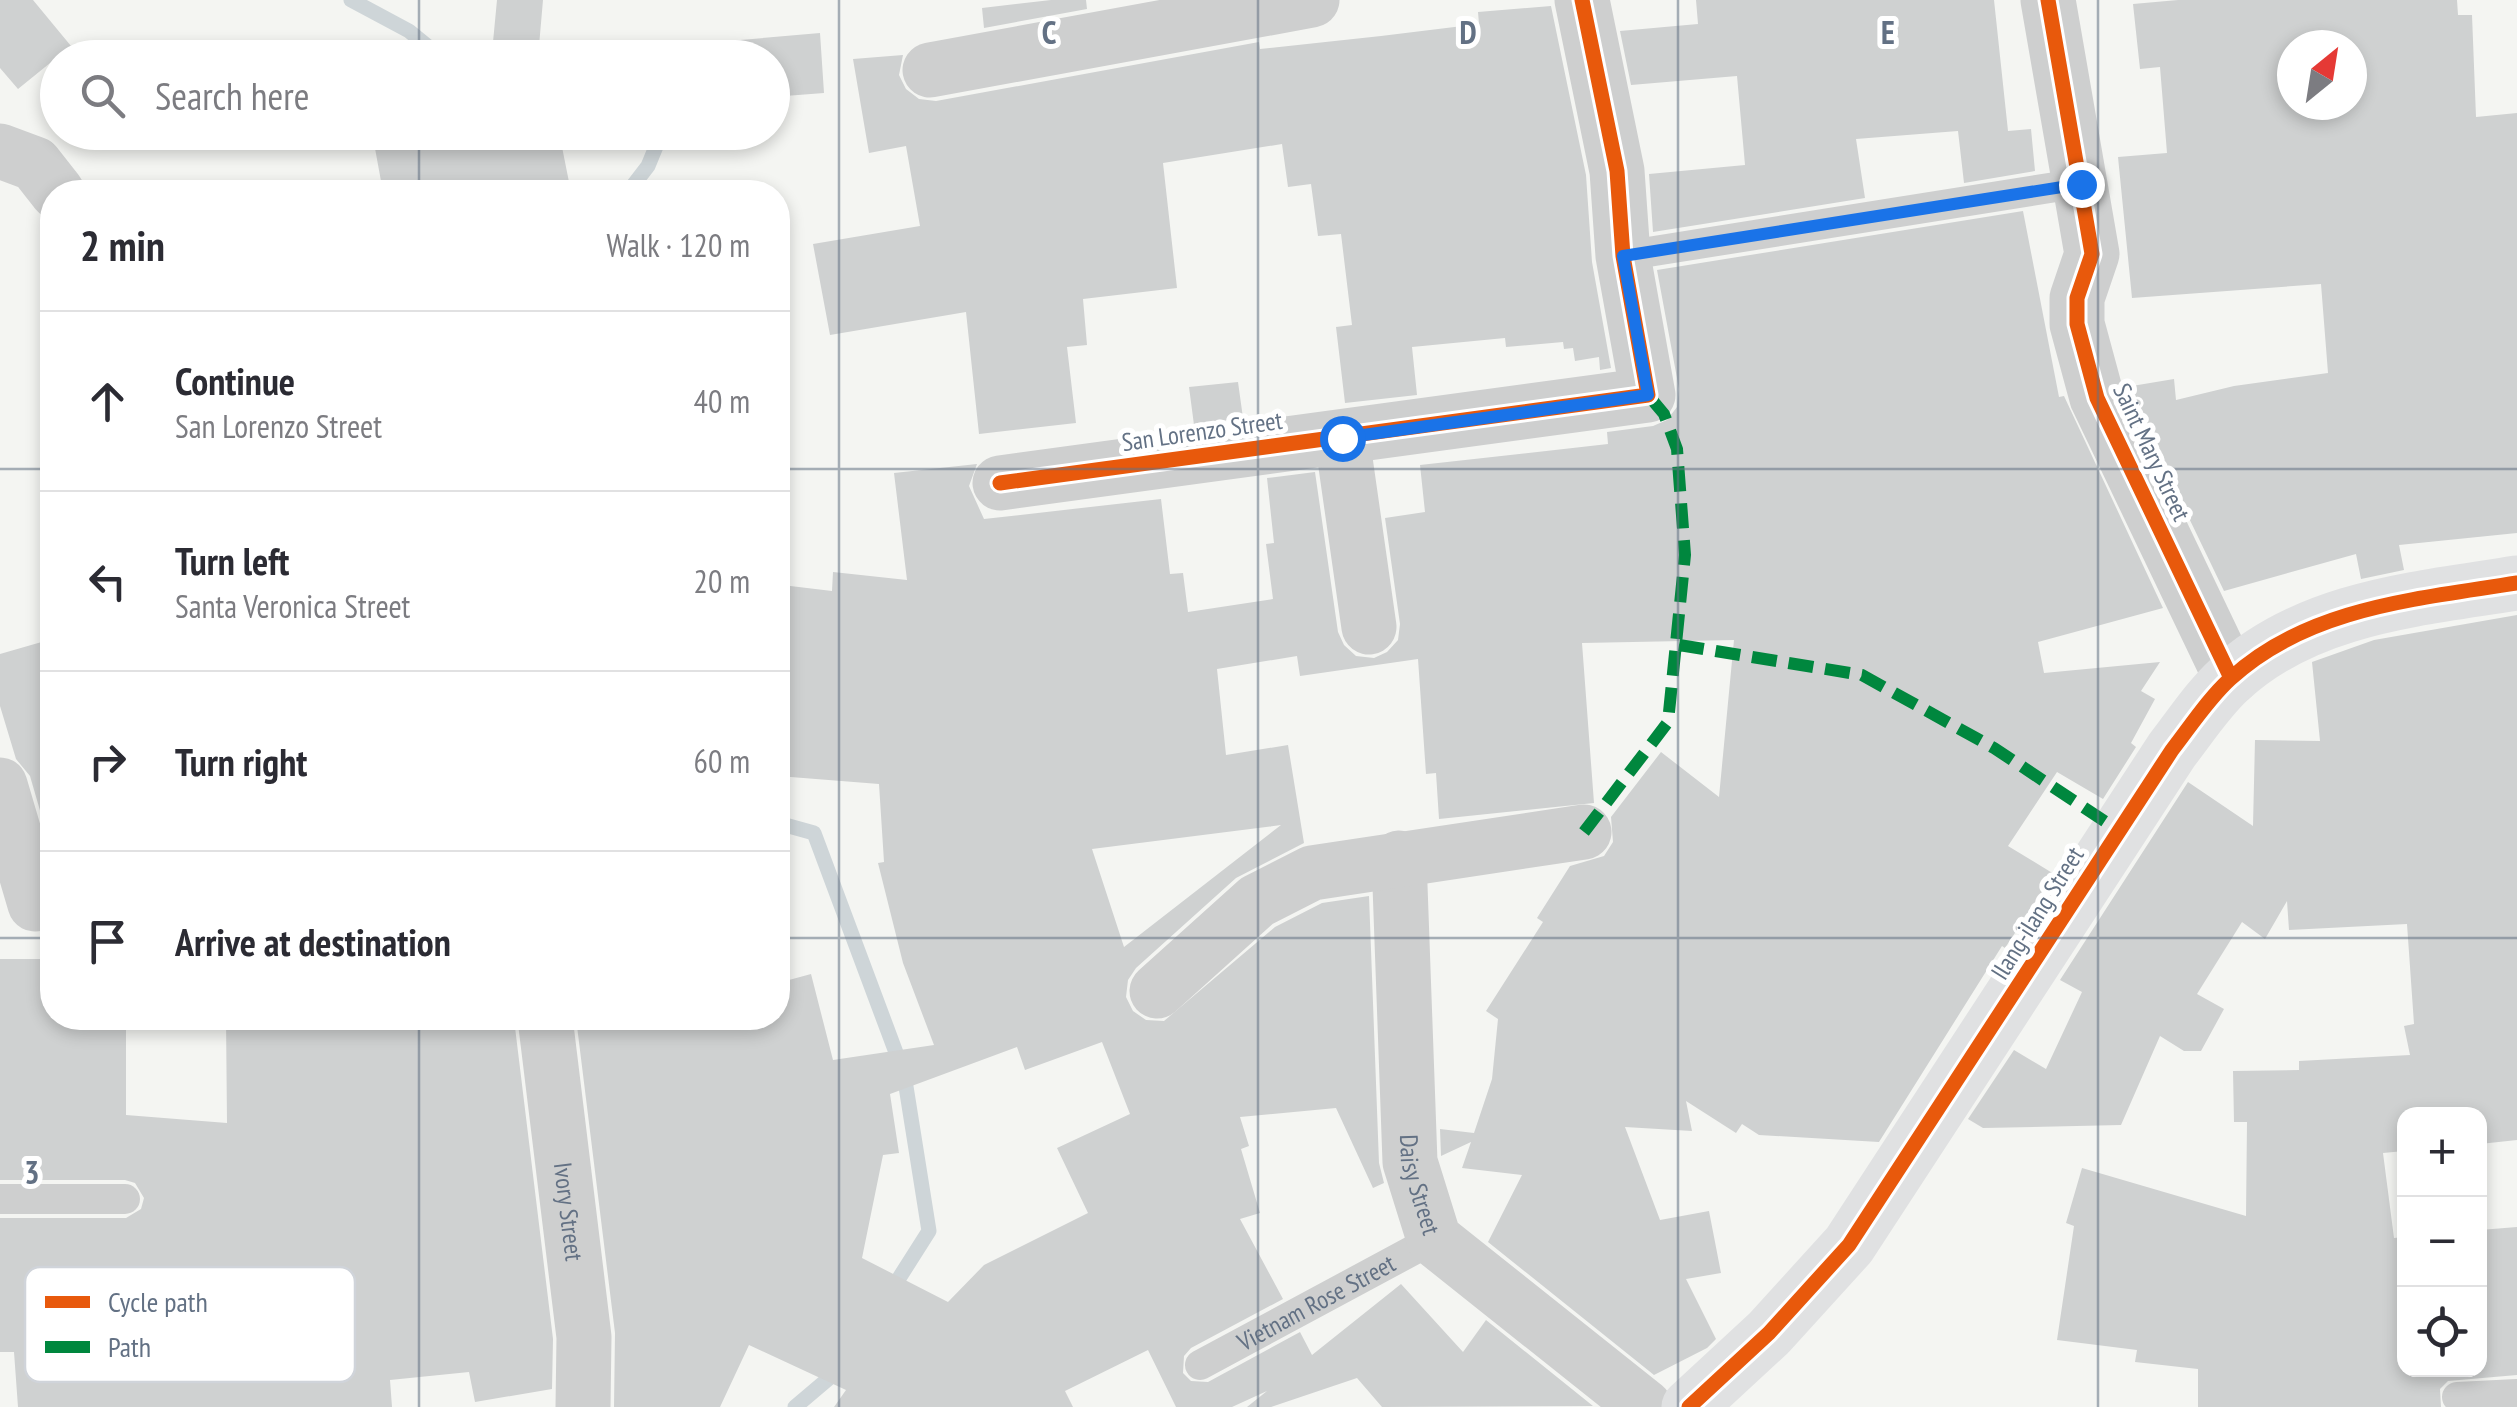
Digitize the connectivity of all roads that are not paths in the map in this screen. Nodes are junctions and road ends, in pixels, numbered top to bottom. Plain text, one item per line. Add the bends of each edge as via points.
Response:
1 (1312, 0) edge
2 (1582, 0) edge
3 (2048, 0) edge
4 (930, 70) dead end
5 (0, 151) edge
6 (48, 180) edge
7 (2081, 184) junction
8 (1623, 256) junction
9 (1342, 438) junction
10 (1000, 483) dead end
11 (2517, 583) edge
12 (1369, 627) dead end
13 (2230, 678) junction
14 (0, 785) edge
15 (1584, 832) dead end
16 (1399, 858) junction
17 (29, 908) edge
18 (1157, 990) dead end
19 (546, 1030) edge
20 (126, 1198) dead end
21 (0, 1199) edge
22 (1434, 1239) junction
23 (1200, 1364) dead end
24 (2517, 1394) edge
25 (2457, 1397) dead end
26 (584, 1407) edge
27 (1645, 1407) edge
28 (1689, 1407) edge

1 - 4 street
2 - 8 street via 1617,171
3 - 7 street, Saint Mary Street
5 - 6 street via 35,164
7 - 8 lane
7 - 13 street, Saint Mary Street via 2092,254 2077,324 2097,398
8 - 9 street, San Lorenzo Street via 1648,395
9 - 10 street, San Lorenzo Street
9 - 12 street
11 - 13 street, Ilang-ilang Street via 2365,607 2298,634
13 - 28 street, Ilang-ilang Street via 2172,750 1849,1246
14 - 17 street
15 - 16 street
16 - 18 street via 1312,873 1256,902
16 - 22 street, Daisy Street via 1410,1162
19 - 26 street, Ivory Street via 584,1337
20 - 21 lane
22 - 23 lane, Vietnam Rose Street
22 - 27 street, Daisy Street
24 - 25 lane

